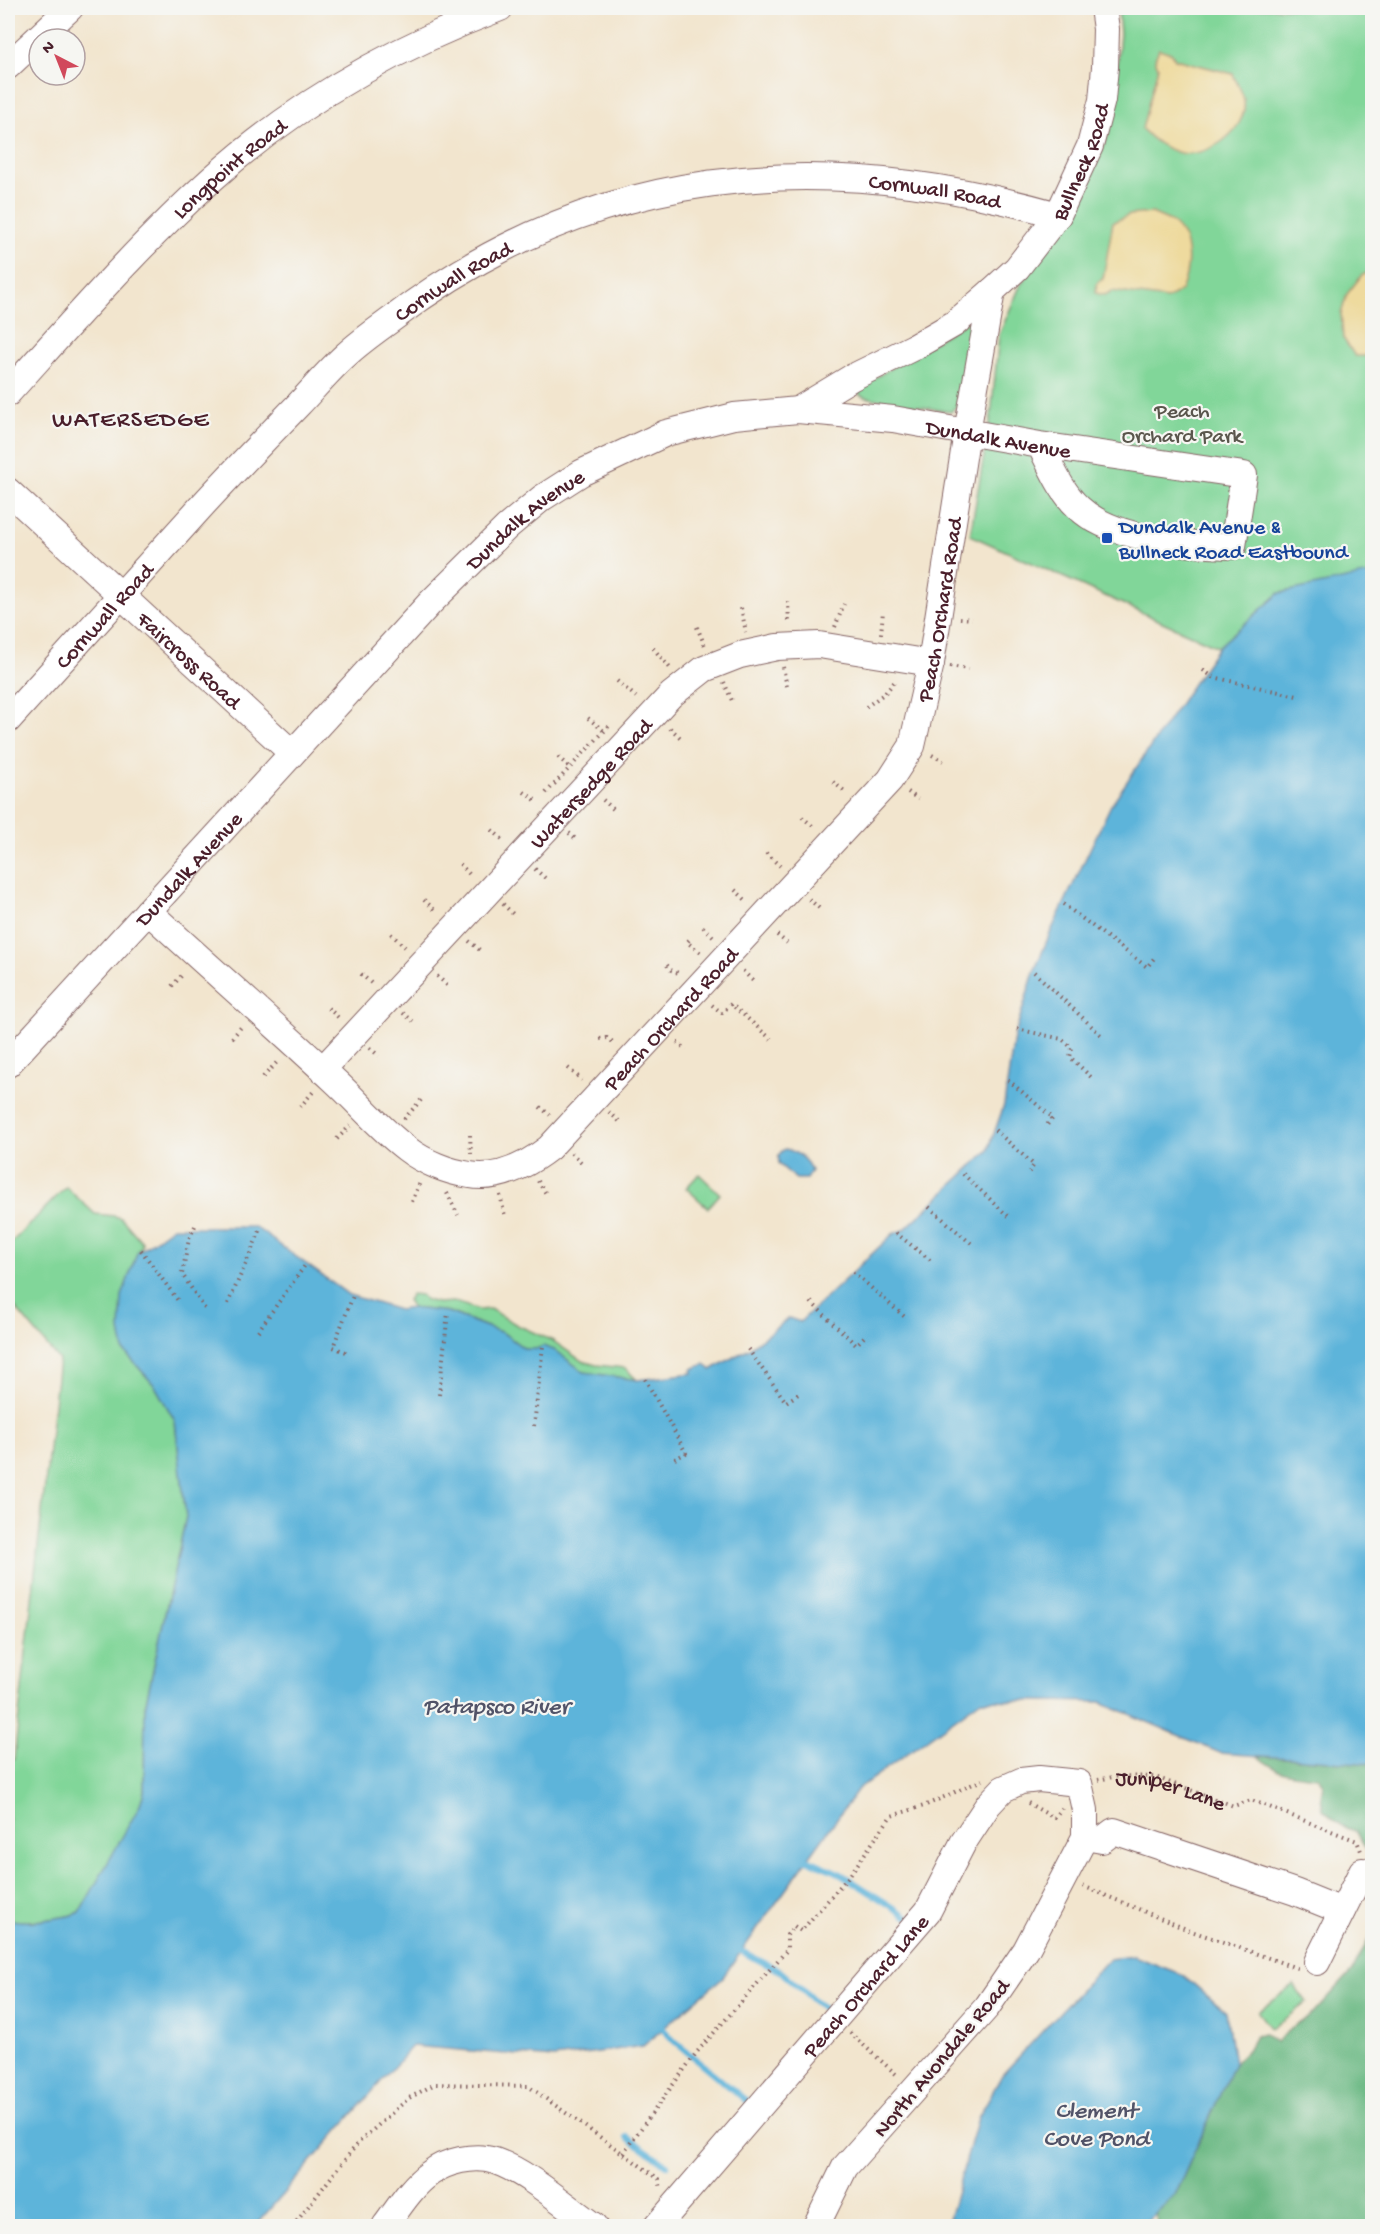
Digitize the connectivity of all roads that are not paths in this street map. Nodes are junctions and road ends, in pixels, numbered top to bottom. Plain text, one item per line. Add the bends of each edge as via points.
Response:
1 (70, 8) edge
2 (500, 8) edge
3 (1103, 8) edge
4 (8, 66) edge
5 (1058, 215) junction
6 (992, 291) junction
7 (8, 393) edge
8 (798, 410) junction
9 (967, 432) junction
10 (1040, 445) junction
11 (8, 491) edge
12 (120, 597) junction
13 (931, 663) junction
14 (8, 720) edge
15 (292, 753) junction
16 (148, 911) junction
17 (8, 1064) edge
18 (318, 1081) junction
19 (1079, 1783) joint
20 (1085, 1837) junction
21 (1362, 1871) road end
22 (1342, 1911) junction
23 (1317, 1962) road end
24 (385, 2226) edge
25 (594, 2226) edge
26 (657, 2226) edge
27 (816, 2226) edge

1 - 4 street
2 - 7 street, Longpoint Road via 405,49 274,129 148,240
3 - 5 street, Bullneck Road via 1106,57 1102,100 1090,146
5 - 6 street, Bullneck Road via 1017,268
5 - 12 street, Cornwall Road via 1019,204 870,179 770,177 653,193 537,233 455,275 347,353
6 - 8 street, Bullneck Road via 954,324
6 - 9 street
8 - 9 street, Dundalk Avenue via 893,419
8 - 15 street, Dundalk Avenue via 734,416 666,433 581,473 542,498 430,603
9 - 10 street, Dundalk Avenue
9 - 13 street, Peach Orchard Road
10 - 10 street, Dundalk Avenue via 1244,475 1233,546 1185,543 1115,530 1078,508
11 - 12 street, Faircross Road
12 - 14 street, Cornwall Road
12 - 15 street, Faircross Road
13 - 18 street, Watersedge Road via 819,645 751,652 704,669 671,695
13 - 18 street, Peach Orchard Road via 916,733 900,766 685,978 549,1148 505,1172 470,1176 444,1169 408,1150 365,1113
15 - 16 street, Dundalk Avenue
16 - 17 street, Dundalk Avenue
16 - 18 street, Peach Orchard Road
19 - 20 street, North Avondale Road
19 - 26 street, Peach Orchard Lane via 1022,1781 1003,1789 987,1805 928,1911
20 - 22 street via 1102,1840 1114,1831
20 - 27 street, North Avondale Road via 1026,1950 987,2007 845,2168
21 - 22 street
22 - 23 street
24 - 25 street via 429,2174 451,2163 482,2159 519,2173

